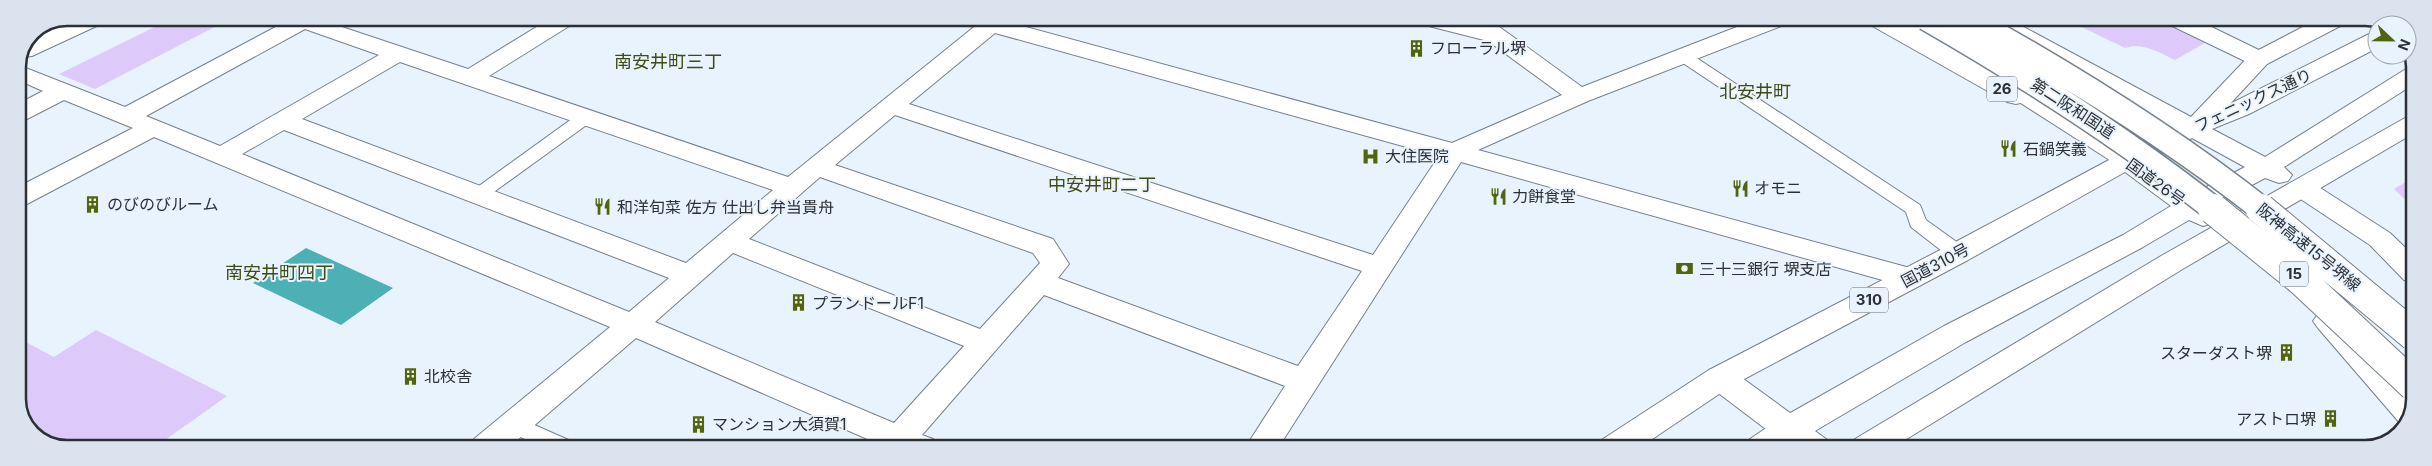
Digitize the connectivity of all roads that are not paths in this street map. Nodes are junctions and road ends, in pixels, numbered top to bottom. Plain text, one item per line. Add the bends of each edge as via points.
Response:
1 (78, 26) edge
2 (286, 26) edge
3 (320, 26) edge
4 (549, 26) edge
5 (979, 26) edge
6 (1009, 26) edge
7 (1459, 27) edge
8 (1483, 27) edge
9 (1758, 27) edge
10 (1891, 27) edge
11 (1918, 27) edge
12 (1941, 27) edge
13 (1983, 27) edge
14 (2007, 27) edge
15 (2037, 27) edge
16 (2193, 27) edge
17 (2320, 27) edge
18 (1496, 36) junction
19 (2367, 43) edge
20 (32, 47) edge
21 (399, 53) junction
22 (1683, 56) junction
23 (2259, 58) junction
24 (26, 75) edge
25 (471, 78) junction
26 (2406, 79) edge
27 (64, 90) junction
28 (1578, 96) junction
29 (890, 106) junction
30 (26, 110) edge
31 (127, 116) junction
32 (586, 117) junction
33 (282, 120) junction
34 (155, 127) junction
35 (2194, 127) junction
36 (2406, 129) edge
37 (1455, 152) junction
38 (222, 155) junction
39 (2128, 160) junction
40 (2200, 162) joint
41 (816, 167) junction
42 (2266, 167) junction
43 (2167, 171) joint
44 (792, 187) junction
45 (2302, 188) junction
46 (26, 194) edge
47 (478, 194) junction
48 (2190, 207) junction
49 (2223, 234) junction
50 (729, 241) junction
51 (1958, 253) junction
52 (2405, 264) edge
53 (1380, 266) junction
54 (690, 275) junction
55 (1911, 278) junction
56 (1039, 282) junction
57 (633, 325) junction
58 (2405, 328) edge
59 (984, 343) junction
60 (1720, 378) junction
61 (2405, 378) edge
62 (1305, 381) junction
63 (2405, 407) edge
64 (514, 424) junction
65 (1788, 429) junction
66 (496, 439) edge
67 (546, 439) edge
68 (901, 439) edge
69 (913, 439) edge
70 (1267, 440) edge
71 (1627, 440) edge
72 (1773, 440) edge
73 (1803, 440) edge
74 (1881, 440) edge

1 - 20 main road
2 - 31 main road
3 - 21 main road
4 - 25 main road
5 - 29 main road
6 - 37 main road
7 - 18 main road
8 - 18 main road
9 - 22 main road
10 - 39 main road, 国道26号 / 26
11 - 39 main road
12 - 43 main road, 第二阪和国道 / 26, bridge via 2036,84
13 - 40 main road, 第二阪和国道, bridge via 2055,67
14 - 35 main road
15 - 35 main road via 2125,73
16 - 23 main road
17 - 23 main road
18 - 28 main road
19 - 35 main road, フェニックス通り via 2240,109
21 - 25 main road
21 - 33 main road
22 - 28 main road
22 - 51 lane via 1914,209 1918,223
23 - 35 main road
24 - 27 main road
25 - 32 main road
26 - 42 main road
27 - 30 main road
27 - 31 main road
28 - 37 main road
29 - 41 main road
29 - 53 main road
31 - 34 main road
32 - 44 main road
32 - 47 lane
33 - 38 main road
33 - 47 main road
34 - 38 main road
34 - 46 main road
35 - 39 main road, フェニックス通り
35 - 42 main road
36 - 45 main road
37 - 53 main road
37 - 55 main road
38 - 57 main road
39 - 48 main road, 国道26号 / 26
39 - 51 main road, 国道310号 / 310
40 - 58 main road, 阪神高速15号堺線 / 15, bridge via 2339,270
41 - 44 main road
41 - 56 main road via 1044,246 1055,264
42 - 45 main road
42 - 48 main road
43 - 61 main road, 阪神高速15号堺線 / 15, bridge via 2304,282
44 - 50 main road
45 - 49 main road
45 - 52 main road via 2380,239
47 - 54 main road
48 - 49 main road, 国道26号 / 26
48 - 65 main road
49 - 63 main road, 国道26号 via 2326,319
49 - 74 main road via 2170,263
50 - 54 main road
50 - 59 main road
51 - 55 main road, 国道310号 / 310
53 - 62 main road
54 - 57 main road
55 - 60 main road, 国道310号 / 310
56 - 59 main road
56 - 62 main road
57 - 64 main road
57 - 68 main road
59 - 69 main road
60 - 65 main road
60 - 71 main road, 国道310号 / 310
62 - 70 main road
64 - 66 main road
64 - 67 lane
65 - 72 main road
65 - 73 main road

